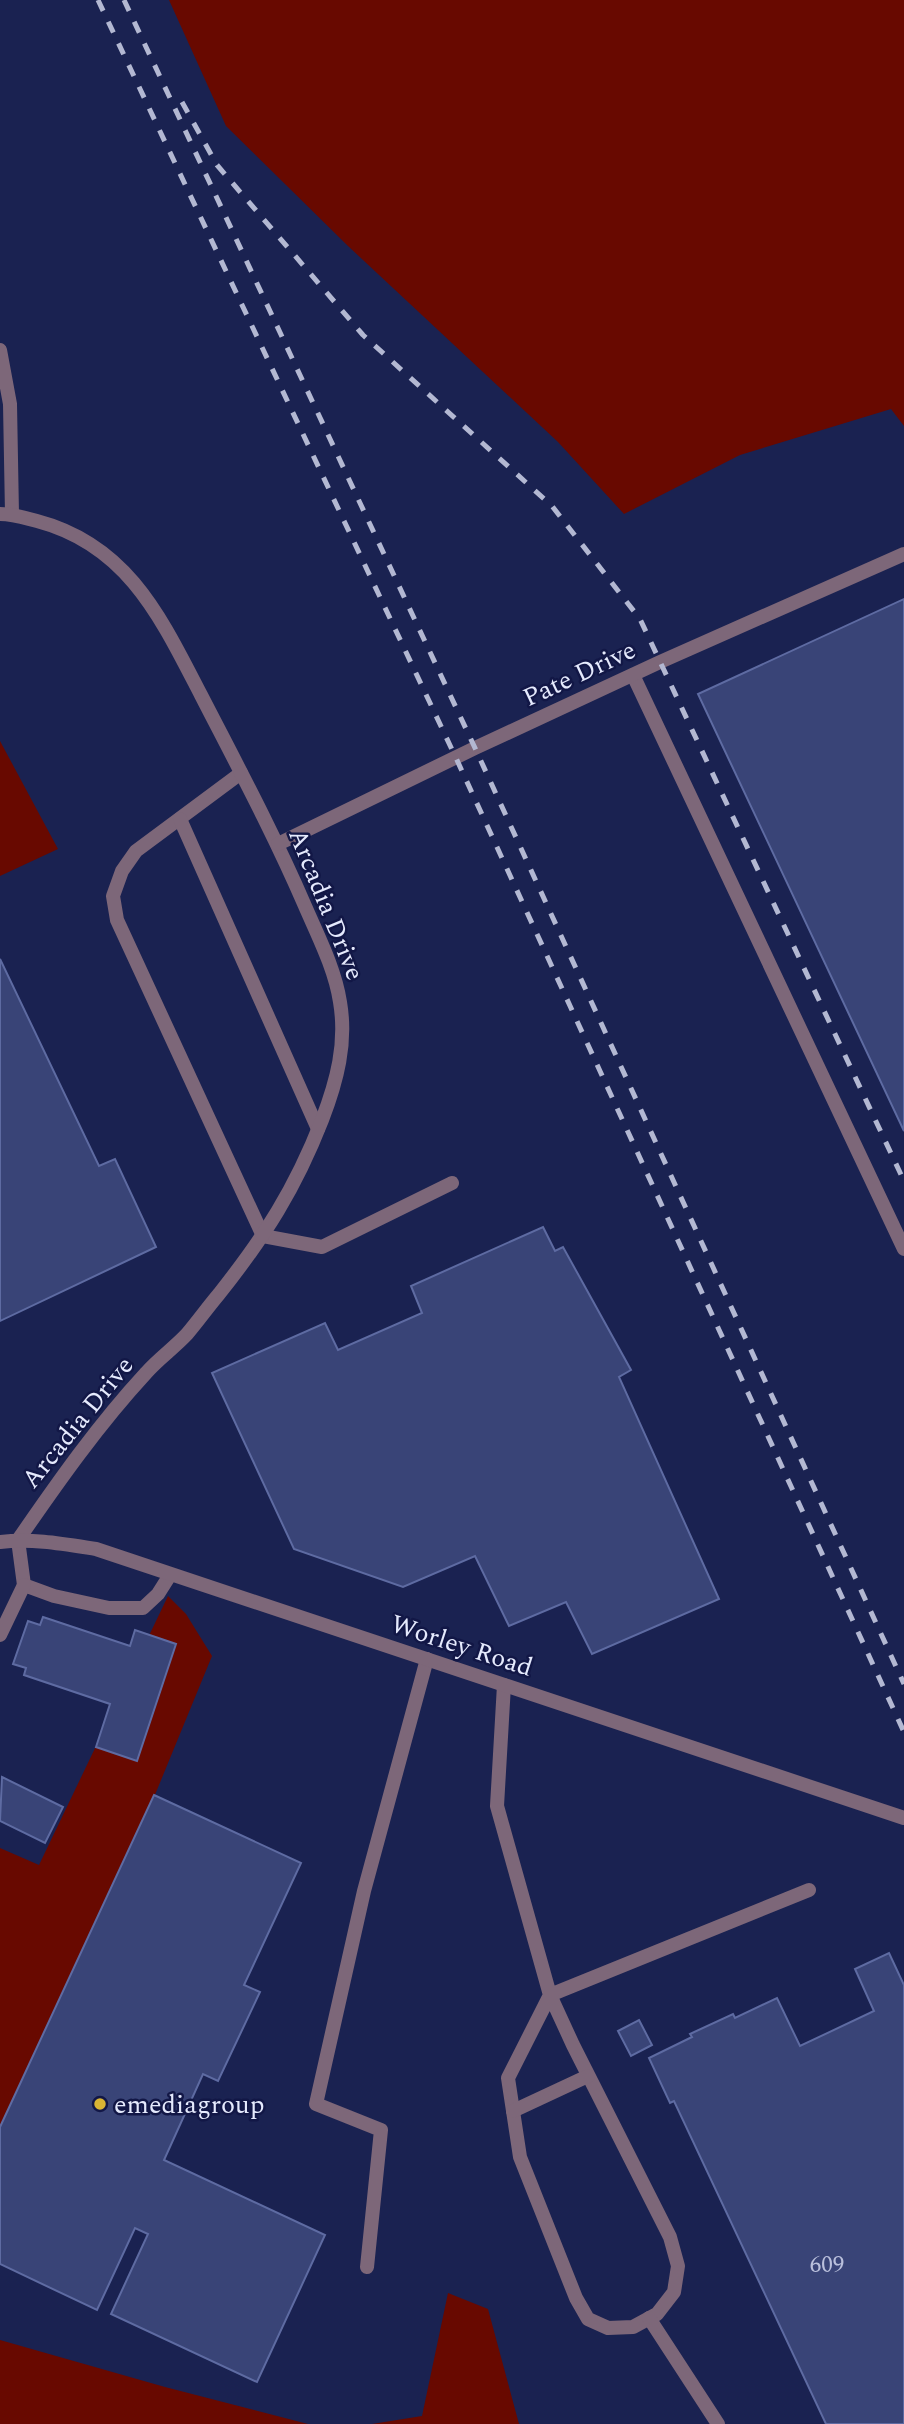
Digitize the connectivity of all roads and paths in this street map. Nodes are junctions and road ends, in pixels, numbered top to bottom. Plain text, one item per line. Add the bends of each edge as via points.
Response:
1 (0, 351) edge
2 (6, 514) edge
3 (904, 554) edge
4 (633, 675) junction
5 (241, 773) junction
6 (180, 819) junction
7 (278, 844) junction
8 (318, 1129) junction
9 (453, 1183) dead end
10 (263, 1236) junction
11 (904, 1250) edge
12 (18, 1540) junction
13 (0, 1542) edge
14 (170, 1575) junction
15 (24, 1585) junction
16 (0, 1635) edge
17 (427, 1659) junction
18 (504, 1685) junction
19 (904, 1818) edge
20 (809, 1890) dead end
21 (550, 1994) junction
22 (589, 2076) junction
23 (513, 2110) junction
24 (367, 2267) dead end
25 (649, 2318) junction
26 (718, 2424) edge

1 - 2 street via 10,404
2 - 5 street, Arcadia Drive via 56,526 95,545 125,571 181,658
3 - 4 street, Pate Drive
4 - 7 street, Pate Drive
4 - 11 street
5 - 6 street
5 - 7 street, Arcadia Drive
6 - 8 street
6 - 10 street via 136,851 122,871 113,896 117,920
7 - 8 street, Arcadia Drive via 341,1003 342,1050 335,1086
8 - 10 street, Arcadia Drive via 305,1162
9 - 10 street via 322,1247
10 - 12 street, Arcadia Drive via 188,1333 147,1372 73,1460
12 - 13 street, Worley Road
12 - 14 street, Worley Road via 96,1549
12 - 15 street
14 - 15 street via 143,1608 109,1608
14 - 17 street, Worley Road
15 - 16 street
17 - 18 street, Worley Road
17 - 24 street via 364,1891 316,2104 381,2130
18 - 19 street, Worley Road
18 - 21 street via 497,1806
20 - 21 street
21 - 22 street
21 - 23 street via 508,2078
22 - 23 street
22 - 25 street via 670,2237 678,2266 674,2292
23 - 25 street via 520,2157 588,2319 608,2328 633,2327
25 - 26 street

